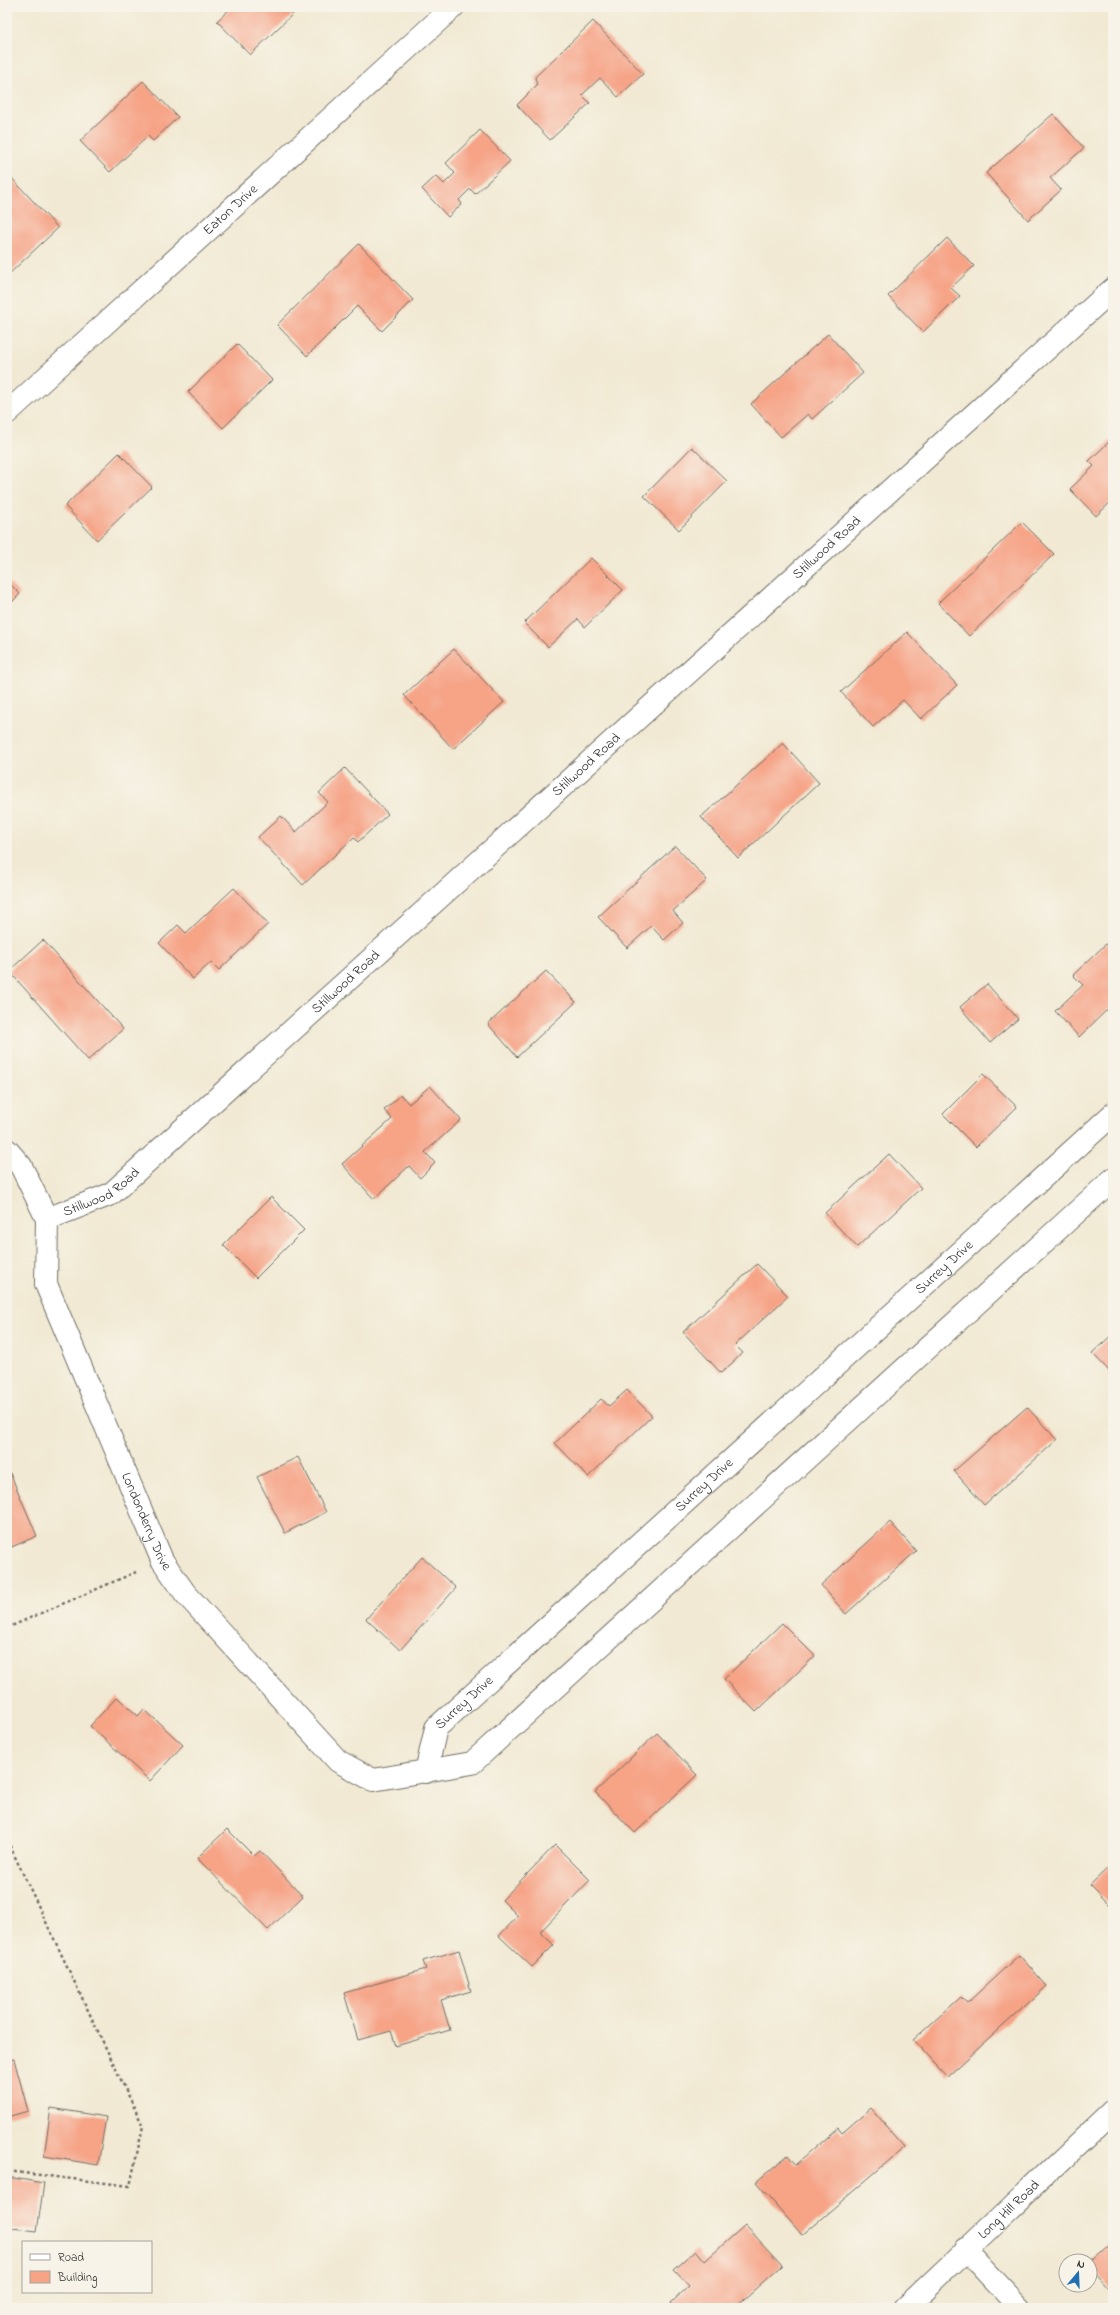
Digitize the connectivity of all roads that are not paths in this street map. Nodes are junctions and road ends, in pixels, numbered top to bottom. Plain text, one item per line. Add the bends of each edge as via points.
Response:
1 (453, 7) edge
2 (1113, 289) edge
3 (7, 413) edge
4 (1113, 1114) edge
5 (7, 1150) edge
6 (1113, 1179) edge
7 (47, 1219) junction
8 (426, 1772) junction
9 (1113, 2111) edge
10 (965, 2248) junction
11 (905, 2308) edge
12 (1020, 2308) edge

1 - 3 street, Eaton Drive
2 - 7 street, Stillwood Road via 111,1194
4 - 8 street, Surrey Drive via 436,1728
5 - 7 street, Londonderry Drive via 21,1166
6 - 8 street via 472,1763
7 - 8 street, Londonderry Drive via 46,1284 162,1560 185,1592 338,1761 373,1780
9 - 10 street, Long Hill Road
10 - 11 street, Long Hill Road
10 - 12 street

